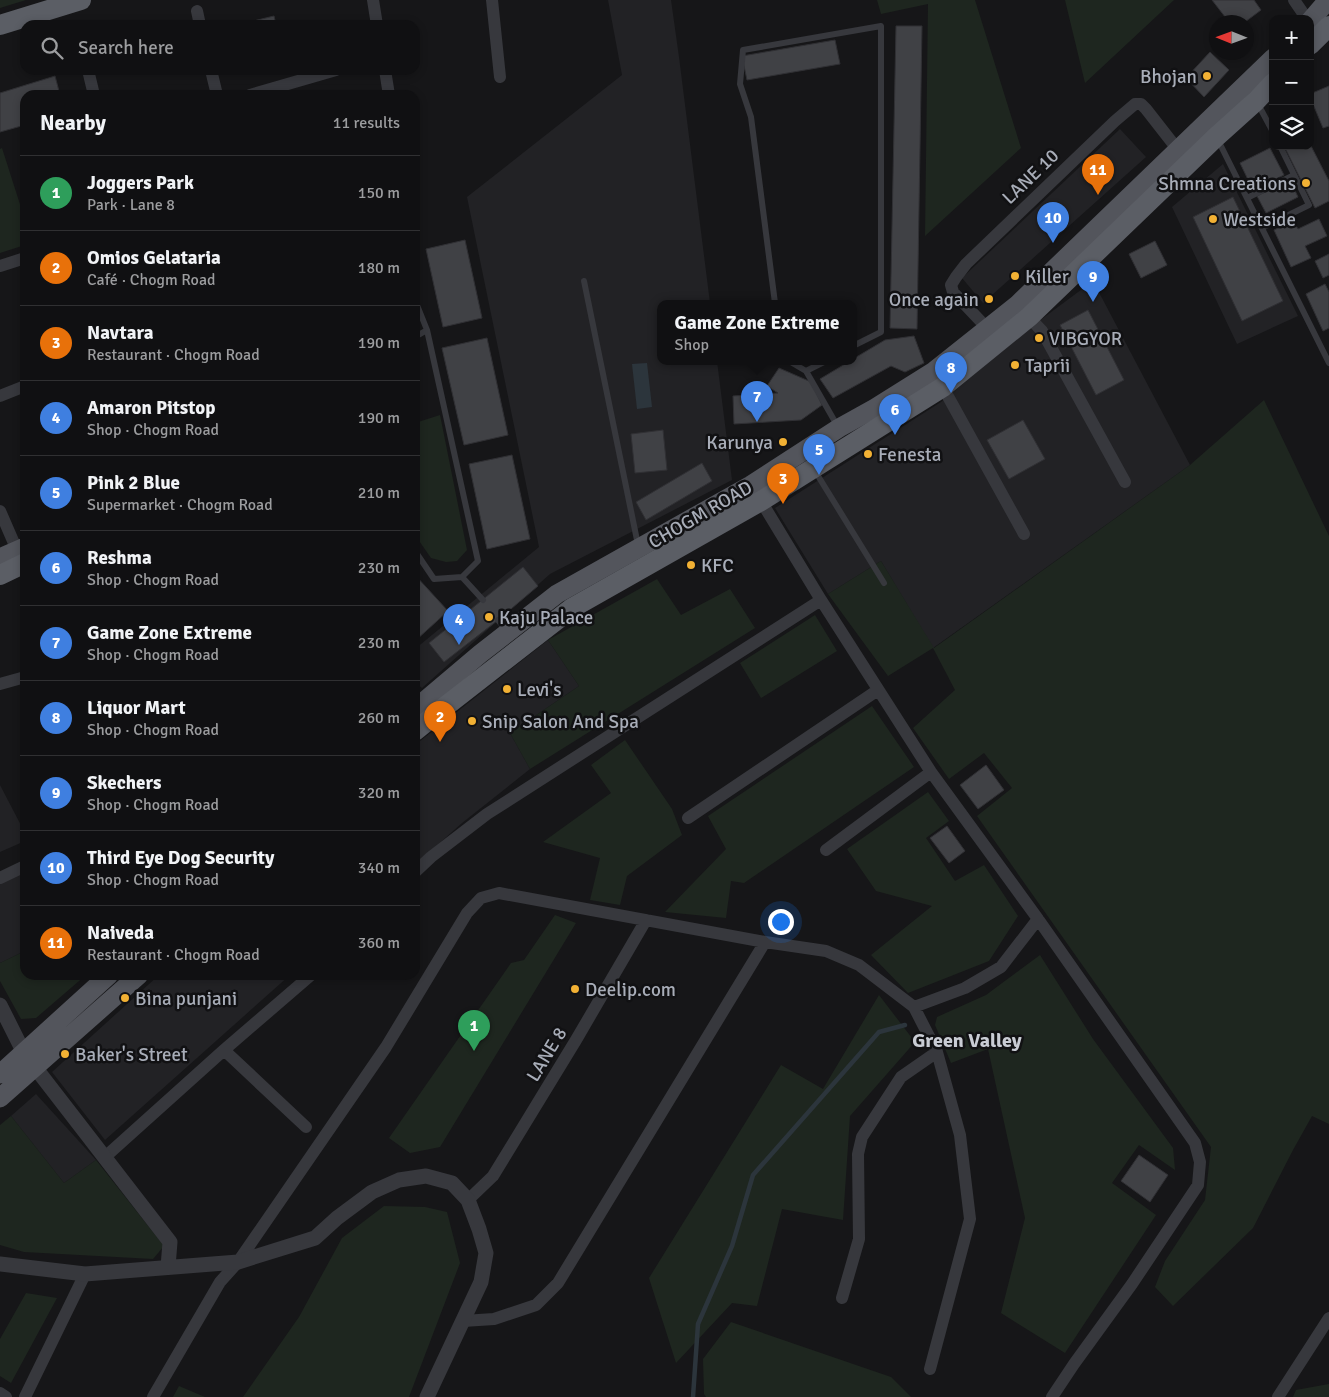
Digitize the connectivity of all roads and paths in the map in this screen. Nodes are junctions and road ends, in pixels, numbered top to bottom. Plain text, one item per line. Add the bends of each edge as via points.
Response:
1 (81, 0) edge
2 (373, 0) edge
3 (492, 0) edge
4 (1294, 0) edge
5 (1328, 0) edge
6 (197, 11) dead end
7 (1304, 15) edge
8 (1314, 16) edge
9 (199, 20) edge
10 (376, 20) edge
11 (0, 25) edge
12 (1329, 26) edge
13 (1314, 40) edge
14 (1271, 60) edge
15 (89, 75) edge
16 (212, 75) edge
17 (319, 75) edge
18 (386, 75) edge
19 (500, 77) dead end
20 (1269, 87) edge
21 (93, 90) edge
22 (216, 90) edge
23 (267, 90) edge
24 (388, 90) edge
25 (1256, 101) junction
26 (1269, 125) edge
27 (1212, 128) junction
28 (1178, 150) junction
29 (1282, 150) edge
30 (1294, 175) junction
31 (1247, 198) junction
32 (1262, 228) junction
33 (20, 260) edge
34 (0, 266) edge
35 (584, 281) dead end
36 (775, 300) edge
37 (1023, 311) junction
38 (420, 312) edge
39 (987, 328) junction
40 (427, 330) junction
41 (420, 334) edge
42 (857, 344) edge
43 (1329, 363) edge
44 (796, 365) edge
45 (818, 365) edge
46 (806, 371) junction
47 (939, 379) junction
48 (20, 388) edge
49 (0, 396) edge
50 (839, 428) junction
51 (814, 467) junction
52 (1125, 482) dead end
53 (756, 493) junction
54 (0, 511) edge
55 (1024, 534) dead end
56 (639, 548) junction
57 (18, 556) edge
58 (420, 558) edge
59 (0, 575) edge
60 (462, 577) junction
61 (884, 583) dead end
62 (482, 600) dead end
63 (821, 600) junction
64 (20, 678) edge
65 (0, 684) edge
66 (878, 690) junction
67 (424, 696) edge
68 (420, 727) edge
69 (931, 772) junction
70 (688, 818) dead end
71 (826, 850) dead end
72 (420, 867) edge
73 (20, 868) edge
74 (0, 878) edge
75 (1038, 919) junction
76 (646, 920) junction
77 (766, 942) junction
78 (104, 980) edge
79 (133, 980) edge
80 (305, 980) edge
81 (0, 1006) edge
82 (914, 1008) junction
83 (224, 1050) junction
84 (937, 1052) junction
85 (30, 1060) junction
86 (0, 1074) edge
87 (0, 1098) edge
88 (306, 1127) dead end
89 (105, 1157) junction
90 (468, 1200) junction
91 (238, 1262) junction
92 (0, 1264) edge
93 (168, 1267) junction
94 (85, 1274) junction
95 (842, 1298) dead end
96 (1329, 1318) edge
97 (463, 1320) junction
98 (930, 1369) dead end
99 (0, 1393) edge
100 (6, 1397) edge
101 (25, 1397) edge
102 (153, 1397) edge
103 (427, 1397) edge
104 (1052, 1397) edge
105 (1278, 1397) edge

1 - 11 highway
2 - 10 street
3 - 19 street
4 - 7 street
5 - 8 main road
6 - 9 street
12 - 13 highway
14 - 27 main road, CHOGM ROAD
15 - 21 street
16 - 22 street
17 - 23 street
18 - 24 street
20 - 25 highway, CHOGM ROAD
25 - 26 lane
25 - 27 highway, CHOGM ROAD
27 - 28 main road, CHOGM ROAD
27 - 31 lane
27 - 37 highway, CHOGM ROAD
28 - 37 main road, CHOGM ROAD
28 - 39 street, LANE 10 via 1141,104 1135,104 1115,121 966,264 951,285 953,292
29 - 30 lane
30 - 31 lane
30 - 32 lane via 1309,205
31 - 32 lane
32 - 43 lane
33 - 34 street
35 - 56 lane
36 - 42 lane via 752,117 740,84 743,50 881,26 881,332
37 - 39 main road, CHOGM ROAD
37 - 47 highway, CHOGM ROAD
37 - 52 street via 1042,331
38 - 40 lane
39 - 47 main road, CHOGM ROAD
40 - 41 lane
40 - 60 lane via 478,561
44 - 46 lane
45 - 46 lane
46 - 50 lane
47 - 50 main road, CHOGM ROAD
47 - 51 highway, CHOGM ROAD
47 - 55 street
48 - 49 street
50 - 53 main road, CHOGM ROAD
51 - 53 highway, CHOGM ROAD
51 - 61 lane
53 - 56 main road, CHOGM ROAD
53 - 63 street
53 - 68 highway, CHOGM ROAD via 572,608
54 - 57 street
56 - 67 main road, CHOGM ROAD via 503,626
57 - 59 highway
58 - 60 lane via 434,578
60 - 62 lane
63 - 66 street
63 - 72 street via 487,814
64 - 65 street
66 - 69 street
66 - 70 street
69 - 71 street
69 - 75 street
73 - 74 street
75 - 82 street via 1001,967 965,988
75 - 104 street via 1194,1143 1200,1162 1198,1185
76 - 77 street
76 - 90 street, LANE 8 via 493,1176
76 - 91 street via 499,893 481,898 467,913 386,1047
77 - 82 street via 826,951 859,964
77 - 97 street via 558,1282 536,1305 494,1319
78 - 85 main road
79 - 85 main road
80 - 83 street
81 - 85 street
82 - 84 street
83 - 88 street
83 - 89 street
84 - 95 street via 901,1078 862,1137 858,1154 859,1239
84 - 98 street via 960,1135 970,1219
85 - 86 main road
85 - 87 main road
85 - 89 street
89 - 93 street via 170,1242
90 - 91 street via 452,1182 426,1176 399,1180 372,1192 316,1238
90 - 97 street via 486,1253 481,1282
91 - 93 street
91 - 102 street via 220,1282
92 - 94 street
93 - 94 street
94 - 101 street
96 - 105 street
97 - 103 street
99 - 100 street

